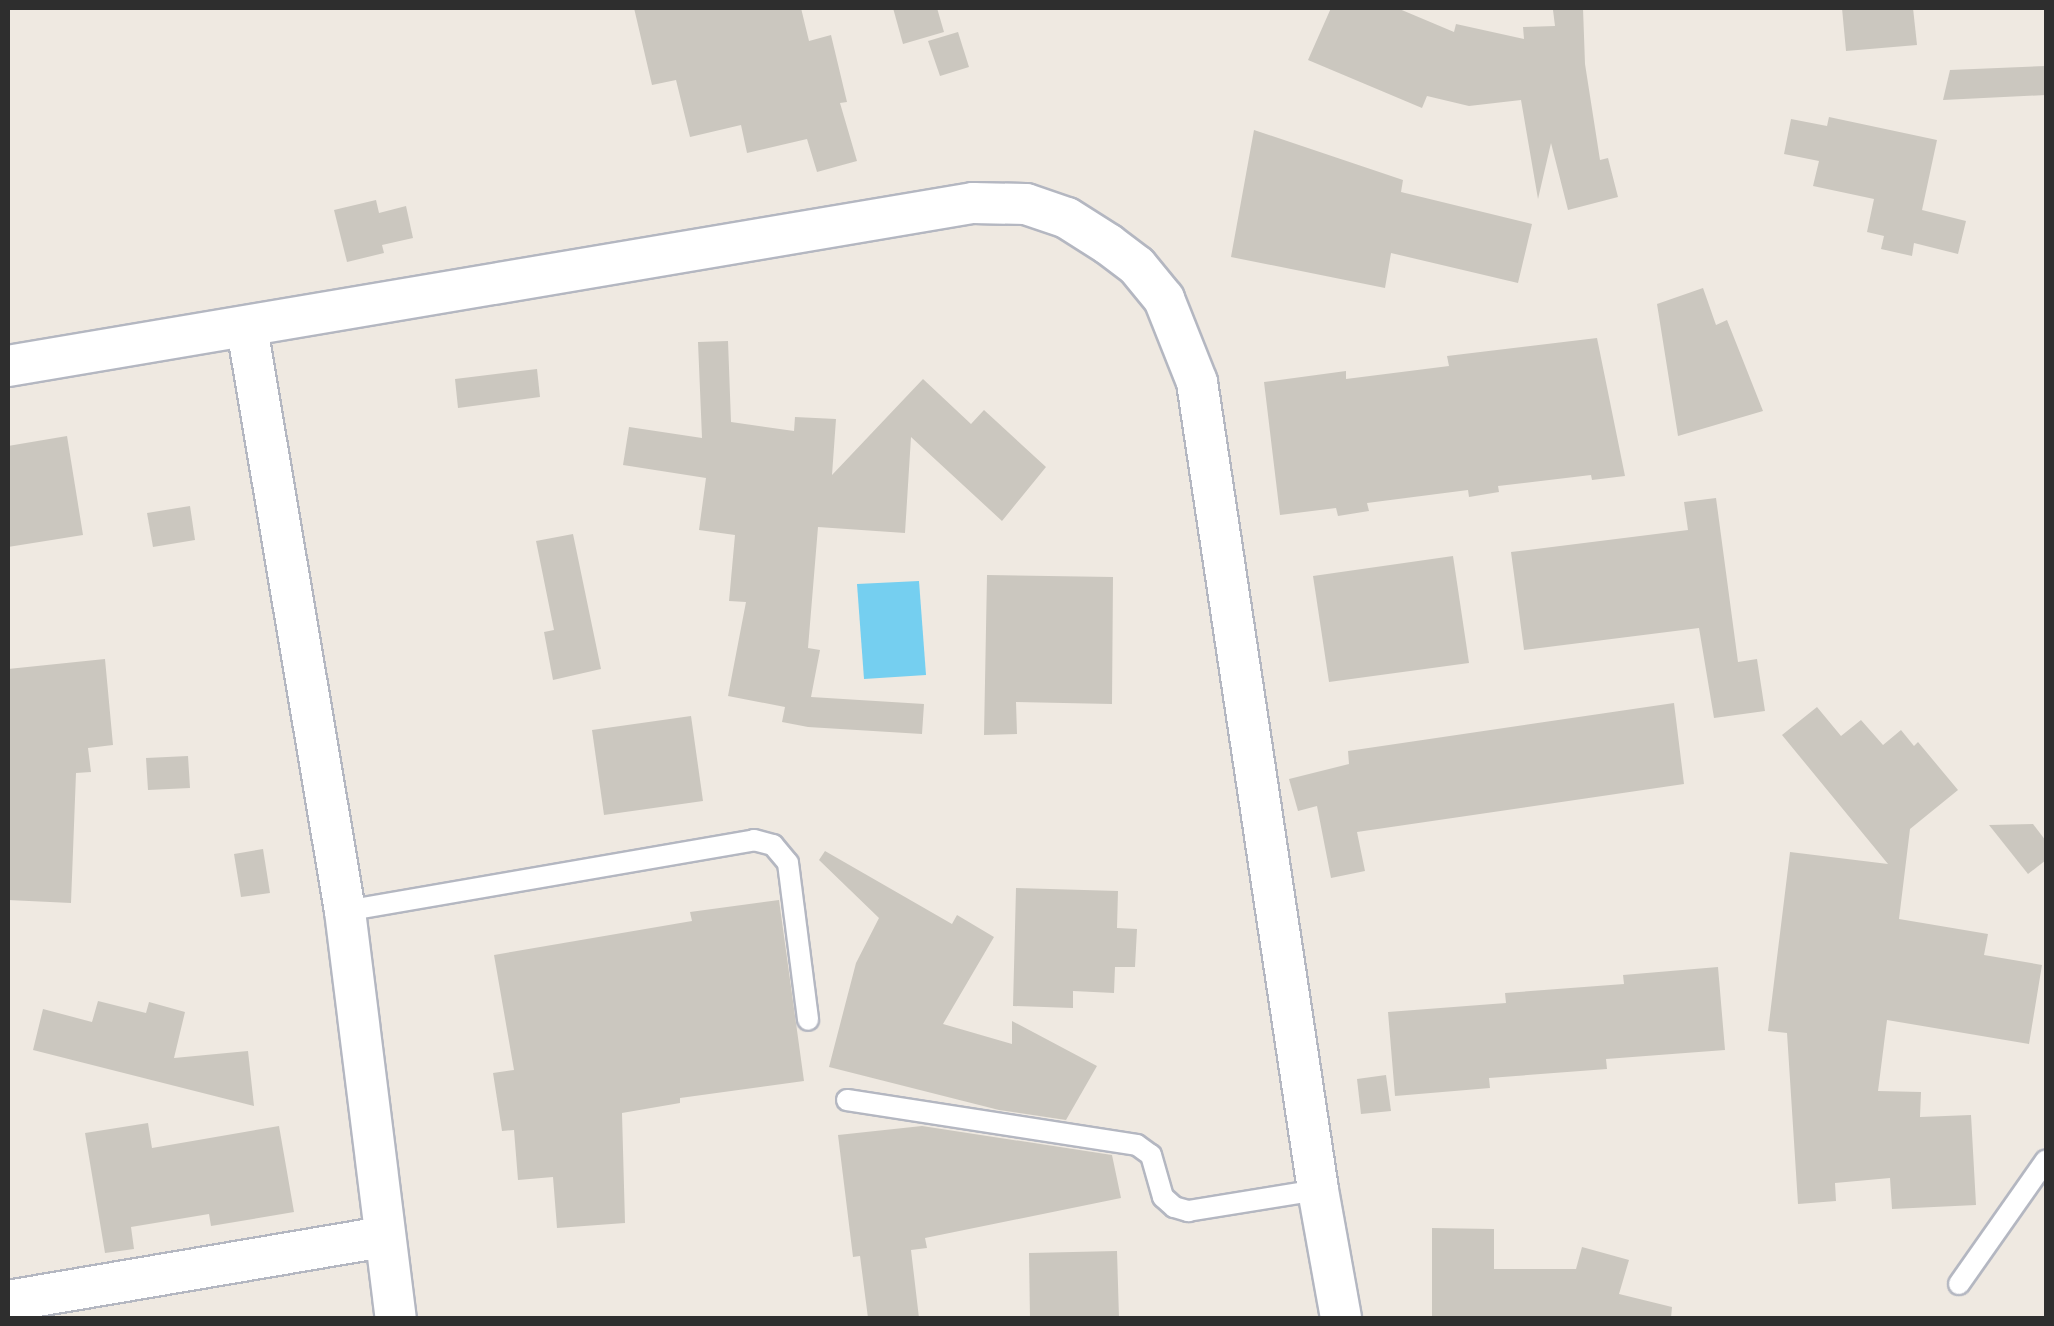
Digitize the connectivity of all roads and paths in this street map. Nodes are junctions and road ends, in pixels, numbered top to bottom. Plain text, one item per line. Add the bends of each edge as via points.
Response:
1 (247, 328) junction
2 (8, 366) edge
3 (345, 911) junction
4 (808, 1020) dead end
5 (847, 1100) dead end
6 (2046, 1160) edge
7 (1318, 1190) junction
8 (384, 1237) junction
9 (1959, 1284) dead end
10 (8, 1301) edge
11 (396, 1318) edge
12 (1341, 1318) edge

1 - 2 street
1 - 3 street
1 - 7 street via 973,203 1026,204 1068,218 1136,266 1164,299 1196,382
3 - 4 lane via 754,840 773,845 788,863
3 - 8 street
5 - 7 lane via 1137,1145 1151,1155 1164,1198 1188,1210
6 - 9 lane
7 - 12 street
8 - 10 street
8 - 11 street

